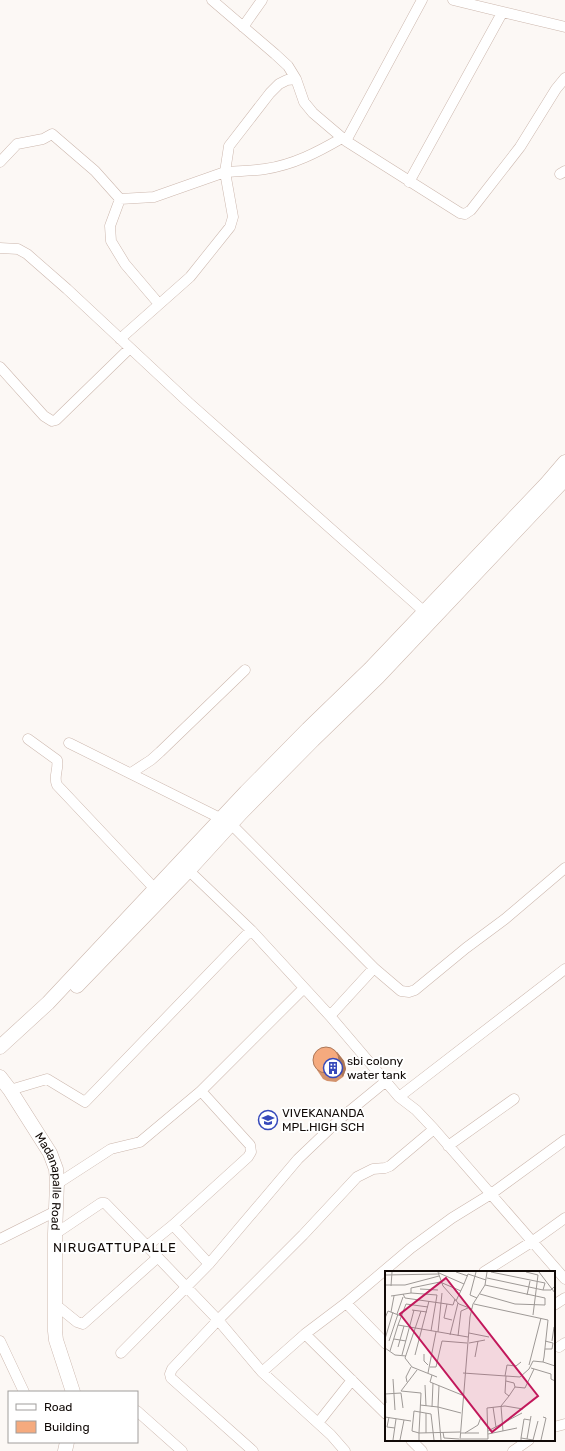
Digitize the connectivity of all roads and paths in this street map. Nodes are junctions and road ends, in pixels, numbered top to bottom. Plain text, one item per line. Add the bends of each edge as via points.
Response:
1 (212, 0) edge
2 (262, 0) edge
3 (422, 0) edge
4 (453, 0) edge
5 (502, 13) junction
6 (243, 27) junction
7 (565, 27) edge
8 (565, 78) edge
9 (296, 79) junction
10 (344, 140) junction
11 (0, 162) edge
12 (225, 172) junction
13 (409, 182) junction
14 (120, 199) junction
15 (0, 248) edge
16 (159, 304) junction
17 (120, 339) junction
18 (130, 348) junction
19 (0, 367) edge
20 (565, 462) edge
21 (565, 479) edge
22 (428, 616) junction
23 (245, 670) dead end
24 (28, 739) dead end
25 (69, 743) dead end
26 (131, 773) junction
27 (227, 821) junction
28 (184, 866) junction
29 (565, 868) edge
30 (155, 889) junction
31 (251, 930) junction
32 (374, 968) junction
33 (565, 969) edge
34 (304, 988) junction
35 (330, 1016) junction
36 (0, 1046) edge
37 (0, 1058) edge
38 (0, 1077) edge
39 (385, 1082) junction
40 (10, 1090) junction
41 (201, 1091) junction
42 (399, 1097) junction
43 (514, 1099) dead end
44 (434, 1129) junction
45 (565, 1140) edge
46 (448, 1146) junction
47 (57, 1184) junction
48 (491, 1194) junction
49 (56, 1212) junction
50 (565, 1218) edge
51 (173, 1225) junction
52 (55, 1234) junction
53 (0, 1239) edge
54 (533, 1241) junction
55 (146, 1246) junction
56 (157, 1258) junction
57 (209, 1264) junction
58 (486, 1271) edge
59 (565, 1279) edge
60 (187, 1286) junction
61 (565, 1298) edge
62 (346, 1303) junction
63 (555, 1304) edge
64 (56, 1305) junction
65 (218, 1320) junction
66 (305, 1334) junction
67 (0, 1341) edge
68 (385, 1343) edge
69 (121, 1354) dead end
70 (262, 1372) junction
71 (352, 1380) junction
72 (24, 1391) edge
73 (73, 1391) edge
74 (384, 1408) edge
75 (138, 1412) edge
76 (318, 1423) junction
77 (565, 1424) edge
78 (555, 1426) edge
79 (412, 1441) edge
80 (528, 1441) edge
81 (182, 1451) edge
82 (253, 1451) edge
83 (345, 1451) edge
84 (422, 1451) edge
85 (513, 1451) edge

1 - 6 street
2 - 6 street
3 - 10 street via 374,92
4 - 5 street
5 - 7 street
5 - 13 street
6 - 9 street via 288,66
8 - 13 street via 520,147 471,210 465,214 460,213
9 - 10 street via 304,102
9 - 12 street via 279,84 229,146
10 - 12 street via 286,164 265,169
10 - 13 street
11 - 14 street via 17,144 43,139 52,134 95,171
12 - 14 street via 154,197
12 - 16 street via 232,217 230,227 190,277
14 - 16 street via 110,226 111,241 125,264
15 - 17 street via 27,254
16 - 17 street
17 - 18 street
18 - 19 street via 56,420 52,421 44,416
18 - 22 street
20 - 22 main road
21 - 22 main road
22 - 27 main road via 378,677
23 - 26 street via 160,752
24 - 30 street via 58,760 55,778 57,785
25 - 26 street
26 - 27 street
27 - 28 main road
27 - 32 street
28 - 30 main road
28 - 31 street
28 - 37 main road via 56,1008
29 - 32 street via 415,990 401,991
30 - 36 main road via 48,1003
31 - 34 street
31 - 40 street via 85,1102 47,1079
32 - 35 street
33 - 42 street
34 - 35 street
34 - 41 street
35 - 39 street
38 - 40 main road, Madanapalle Road
39 - 42 street
39 - 57 street via 341,1118 298,1159
40 - 47 main road, Madanapalle Road via 50,1153 56,1169
41 - 47 street via 140,1142 110,1149
41 - 51 street via 250,1145 251,1152
42 - 44 street
43 - 46 street
44 - 46 street
44 - 65 street via 390,1166 373,1169 357,1177
45 - 48 street
46 - 48 street
47 - 49 main road, Madanapalle Road
48 - 54 street
48 - 62 street via 411,1248
49 - 52 main road, Madanapalle Road
49 - 53 street
50 - 54 street
51 - 55 street
51 - 57 street
52 - 55 street via 101,1203 106,1203
52 - 64 main road, Madanapalle Road
54 - 58 street
54 - 59 street
55 - 56 street
56 - 60 street
56 - 64 street via 83,1324
57 - 60 street
60 - 65 street
60 - 69 street
61 - 63 street
62 - 66 street
62 - 68 street
64 - 73 main road, Madanapalle Road via 56,1340
65 - 70 street
65 - 82 street via 172,1369 171,1378
66 - 70 street
66 - 71 street
67 - 72 street
70 - 76 street
71 - 74 street
71 - 76 street
75 - 81 street
76 - 83 street
77 - 78 street
79 - 84 street
80 - 85 street

